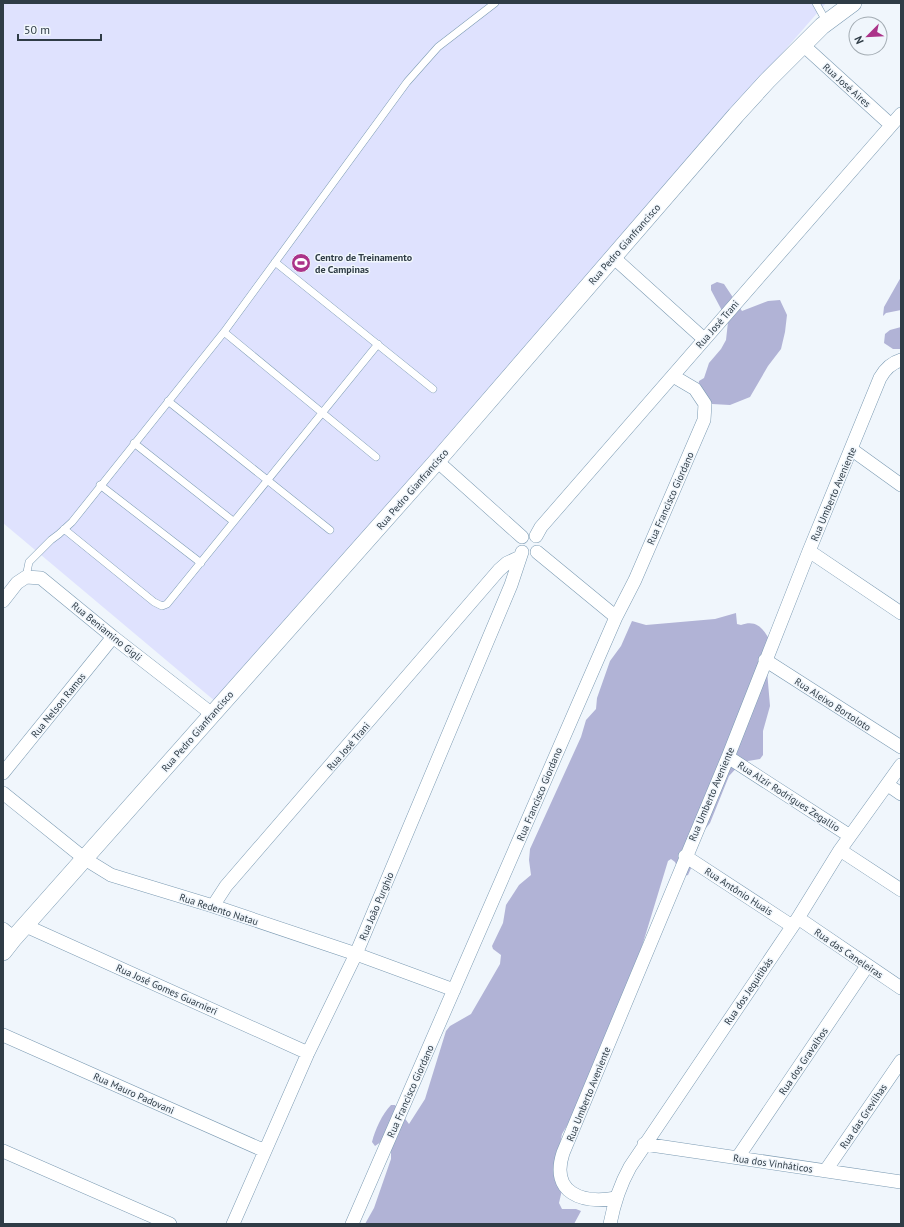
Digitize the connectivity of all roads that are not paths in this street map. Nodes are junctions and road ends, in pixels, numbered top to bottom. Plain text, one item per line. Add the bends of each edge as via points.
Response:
1 (495, 3) edge
2 (816, 3) edge
3 (838, 3) edge
4 (853, 3) edge
5 (824, 23) junction
6 (803, 45) junction
7 (901, 114) edge
8 (891, 125) junction
9 (613, 258) junction
10 (275, 262) junction
11 (224, 332) junction
12 (704, 339) junction
13 (378, 344) junction
14 (901, 360) edge
15 (672, 376) junction
16 (433, 389) dead end
17 (168, 401) junction
18 (322, 414) junction
19 (134, 443) junction
20 (851, 449) junction
21 (376, 457) dead end
22 (437, 461) junction
23 (267, 480) junction
24 (100, 485) junction
25 (901, 485) edge
26 (233, 521) junction
27 (64, 529) junction
28 (330, 530) dead end
29 (536, 536) junction
30 (522, 537) junction
31 (808, 551) junction
32 (527, 554) junction
33 (201, 563) junction
34 (26, 577) junction
35 (511, 585) junction
36 (486, 587) junction
37 (3, 601) edge
38 (901, 613) edge
39 (616, 617) junction
40 (113, 637) junction
41 (766, 660) junction
42 (212, 714) junction
43 (901, 747) edge
44 (728, 757) junction
45 (901, 765) edge
46 (3, 773) edge
47 (888, 785) junction
48 (3, 793) edge
49 (901, 794) edge
50 (850, 836) junction
51 (840, 850) junction
52 (685, 856) junction
53 (85, 859) junction
54 (901, 890) edge
55 (213, 906) junction
56 (795, 922) junction
57 (14, 931) edge
58 (3, 952) edge
59 (356, 954) junction
60 (868, 966) junction
61 (901, 988) edge
62 (454, 990) junction
63 (3, 1035) edge
64 (308, 1053) junction
65 (901, 1061) edge
66 (644, 1144) junction
67 (3, 1151) edge
68 (265, 1151) junction
69 (738, 1157) junction
70 (826, 1170) junction
71 (901, 1182) edge
72 (616, 1198) junction
73 (170, 1224) edge
74 (233, 1224) edge
75 (352, 1224) edge
76 (612, 1224) edge

1 - 10 lane via 438,47 407,82
2 - 5 lane
3 - 5 street, Rua Pedro Gianfrancisco
4 - 5 street, Rua Pedro Gianfrancisco
5 - 6 street, Rua Pedro Gianfrancisco
6 - 8 street, Rua José Aires
6 - 9 street, Rua Pedro Gianfrancisco via 736,114
7 - 8 street, Rua José Trani
8 - 12 street, Rua José Trani
9 - 12 street
9 - 22 street, Rua Pedro Gianfrancisco
10 - 11 lane
10 - 13 lane
11 - 17 lane
11 - 18 lane
12 - 15 street, Rua José Trani
13 - 16 lane
13 - 18 lane
14 - 20 street, Rua Umberto Aveniente via 886,368 880,378
15 - 29 street, Rua José Trani via 541,527
15 - 39 street, Rua Francisco Giordano via 696,389 705,404 704,420
17 - 19 lane
17 - 23 lane
18 - 21 lane
18 - 23 lane
19 - 24 lane
19 - 26 lane
20 - 25 street
20 - 31 street, Rua Umberto Aveniente
22 - 30 street
22 - 42 street, Rua Pedro Gianfrancisco
23 - 26 lane
23 - 28 lane
24 - 27 lane
24 - 33 lane
26 - 33 lane
27 - 33 lane via 162,606 167,604
27 - 34 lane via 29,562
29 - 30 street via 530,534
29 - 32 street via 540,545
30 - 32 street via 518,543 520,550
31 - 38 street
31 - 41 street, Rua Umberto Aveniente
32 - 35 street, Rua João Purghio
32 - 36 street, Rua José Trani via 499,570
32 - 39 street
34 - 37 street via 17,583
34 - 40 street, Rua Beniamino Gigli via 41,578
35 - 36 street
35 - 59 street, Rua João Purghio
36 - 55 street, Rua José Trani via 226,886
39 - 62 street, Rua Francisco Giordano
40 - 42 street, Rua Beniamino Gigli
40 - 46 street, Rua Nelson Ramos
41 - 43 street, Rua Aleixo Bortoloto
41 - 44 street, Rua Umberto Aveniente
42 - 53 street, Rua Pedro Gianfrancisco
44 - 50 street, Rua Alzir Rodrigues Zegallio
44 - 52 street, Rua Umberto Aveniente
45 - 47 street, Rua dos Jequitibás
47 - 49 street
47 - 50 street, Rua dos Jequitibás
48 - 53 street, Rua Redento Natau
50 - 51 street, Rua dos Jequitibás
51 - 54 street
51 - 56 street, Rua dos Jequitibás
52 - 56 street, Rua Antônio Huais
52 - 72 street, Rua Umberto Aveniente via 560,1165 561,1178 570,1192 578,1197 598,1201
53 - 55 street, Rua Redento Natau via 111,875
53 - 57 street, Rua Pedro Gianfrancisco
55 - 59 street, Rua Redento Natau
56 - 60 street, Rua das Caneleiras
56 - 66 street, Rua dos Jequitibás
57 - 58 street, Rua Pedro Gianfrancisco
57 - 64 street, Rua José Gomes Guarnieri
59 - 62 street, Rua Redento Natau
59 - 64 street, Rua João Purghio
60 - 61 street, Rua das Caneleiras
60 - 69 street, Rua dos Gravalhos
62 - 75 street, Rua Francisco Giordano
63 - 68 street, Rua Mauro Padovani
64 - 68 street, Rua João Purghio
65 - 70 street, Rua das Grevilhas
66 - 69 street, Rua dos Vinháticos
66 - 72 street, Rua dos Jequitibás via 622,1180
67 - 73 street
68 - 74 street, Rua João Purghio
69 - 70 street, Rua dos Vinháticos
70 - 71 street, Rua dos Vinháticos
72 - 76 street, Rua dos Jequitibás

